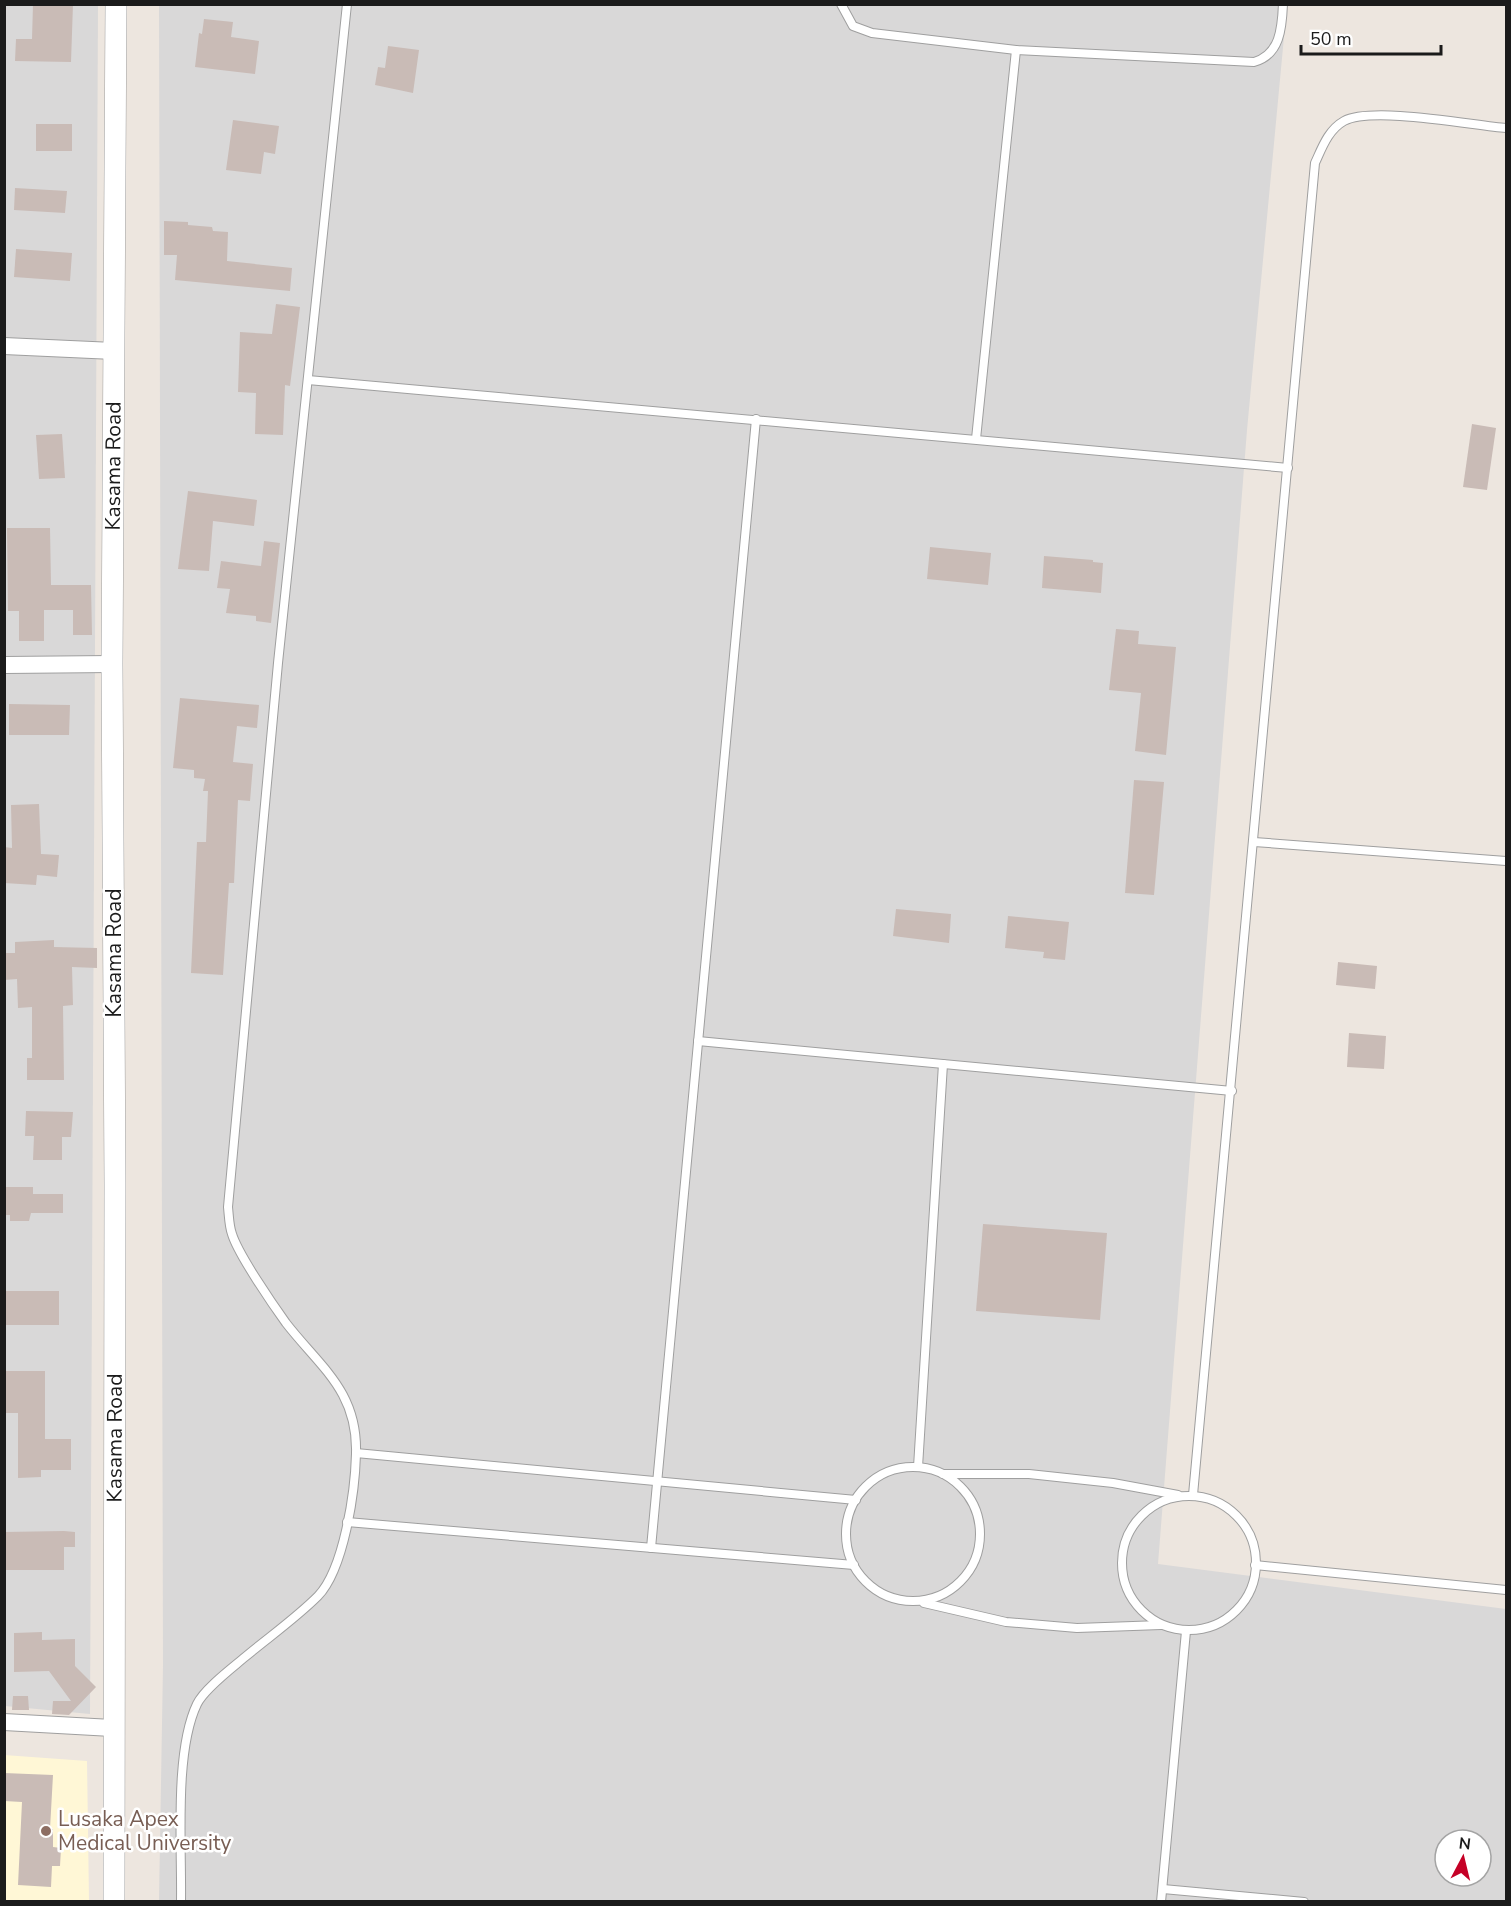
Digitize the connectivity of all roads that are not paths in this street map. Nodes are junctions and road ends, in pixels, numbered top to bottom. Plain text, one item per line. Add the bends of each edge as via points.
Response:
1 (116, 4) edge
2 (347, 4) edge
3 (841, 4) edge
4 (1283, 4) edge
5 (1016, 50) junction
6 (1506, 128) edge
7 (4, 346) edge
8 (114, 351) junction
9 (308, 380) junction
10 (756, 419) junction
11 (976, 439) junction
12 (1288, 468) junction
13 (112, 664) junction
14 (4, 665) edge
15 (1254, 842) junction
16 (1506, 861) edge
17 (698, 1041) junction
18 (943, 1064) junction
19 (1232, 1091) junction
20 (356, 1453) junction
21 (918, 1467) junction
22 (943, 1474) junction
23 (657, 1482) junction
24 (1180, 1496) junction
25 (1193, 1496) junction
26 (856, 1500) junction
27 (347, 1522) junction
28 (651, 1548) junction
29 (854, 1565) junction
30 (1255, 1565) junction
31 (1506, 1590) edge
32 (918, 1602) junction
33 (1161, 1624) junction
34 (1186, 1631) junction
35 (4, 1722) edge
36 (112, 1728) junction
37 (1163, 1889) junction
38 (114, 1902) edge
39 (182, 1902) edge
40 (1161, 1902) edge
41 (1304, 1902) edge

1 - 8 street, Kasama Road
2 - 9 lane
3 - 5 lane via 853,26 872,33
4 - 5 lane via 1277,45 1264,60 1254,62
5 - 11 lane
6 - 12 lane via 1370,115 1344,121 1327,137 1315,163
7 - 8 street
8 - 13 street, Kasama Road
9 - 10 lane
9 - 20 lane via 228,1207 232,1234 258,1279 286,1323 329,1370 350,1408
10 - 11 lane
10 - 17 lane
11 - 12 lane
12 - 15 lane
13 - 14 street
13 - 36 street, Kasama Road
15 - 16 lane
15 - 19 lane
17 - 18 lane
17 - 23 lane
18 - 19 lane
18 - 21 lane
19 - 25 lane
20 - 23 lane
20 - 27 lane
21 - 22 lane
21 - 26 lane via 882,1474
22 - 24 lane via 1029,1474 1113,1483
22 - 32 lane via 970,1501 978,1527 977,1547 971,1566 955,1586 938,1597
23 - 26 lane
23 - 28 lane
24 - 25 lane
24 - 33 lane via 1145,1513 1130,1534 1123,1560 1127,1586 1140,1609
25 - 30 lane via 1218,1502 1238,1517 1251,1538
26 - 29 lane via 847,1526
27 - 28 lane
27 - 39 lane via 338,1564 319,1594 198,1701 188,1726 183,1764
28 - 29 lane
29 - 32 lane via 881,1595
30 - 31 lane
30 - 34 lane via 1249,1591 1234,1612 1212,1626
32 - 33 lane via 1006,1622 1077,1628
33 - 34 lane
34 - 37 lane
35 - 36 street
36 - 38 street, Kasama Road
37 - 40 lane
37 - 41 lane

